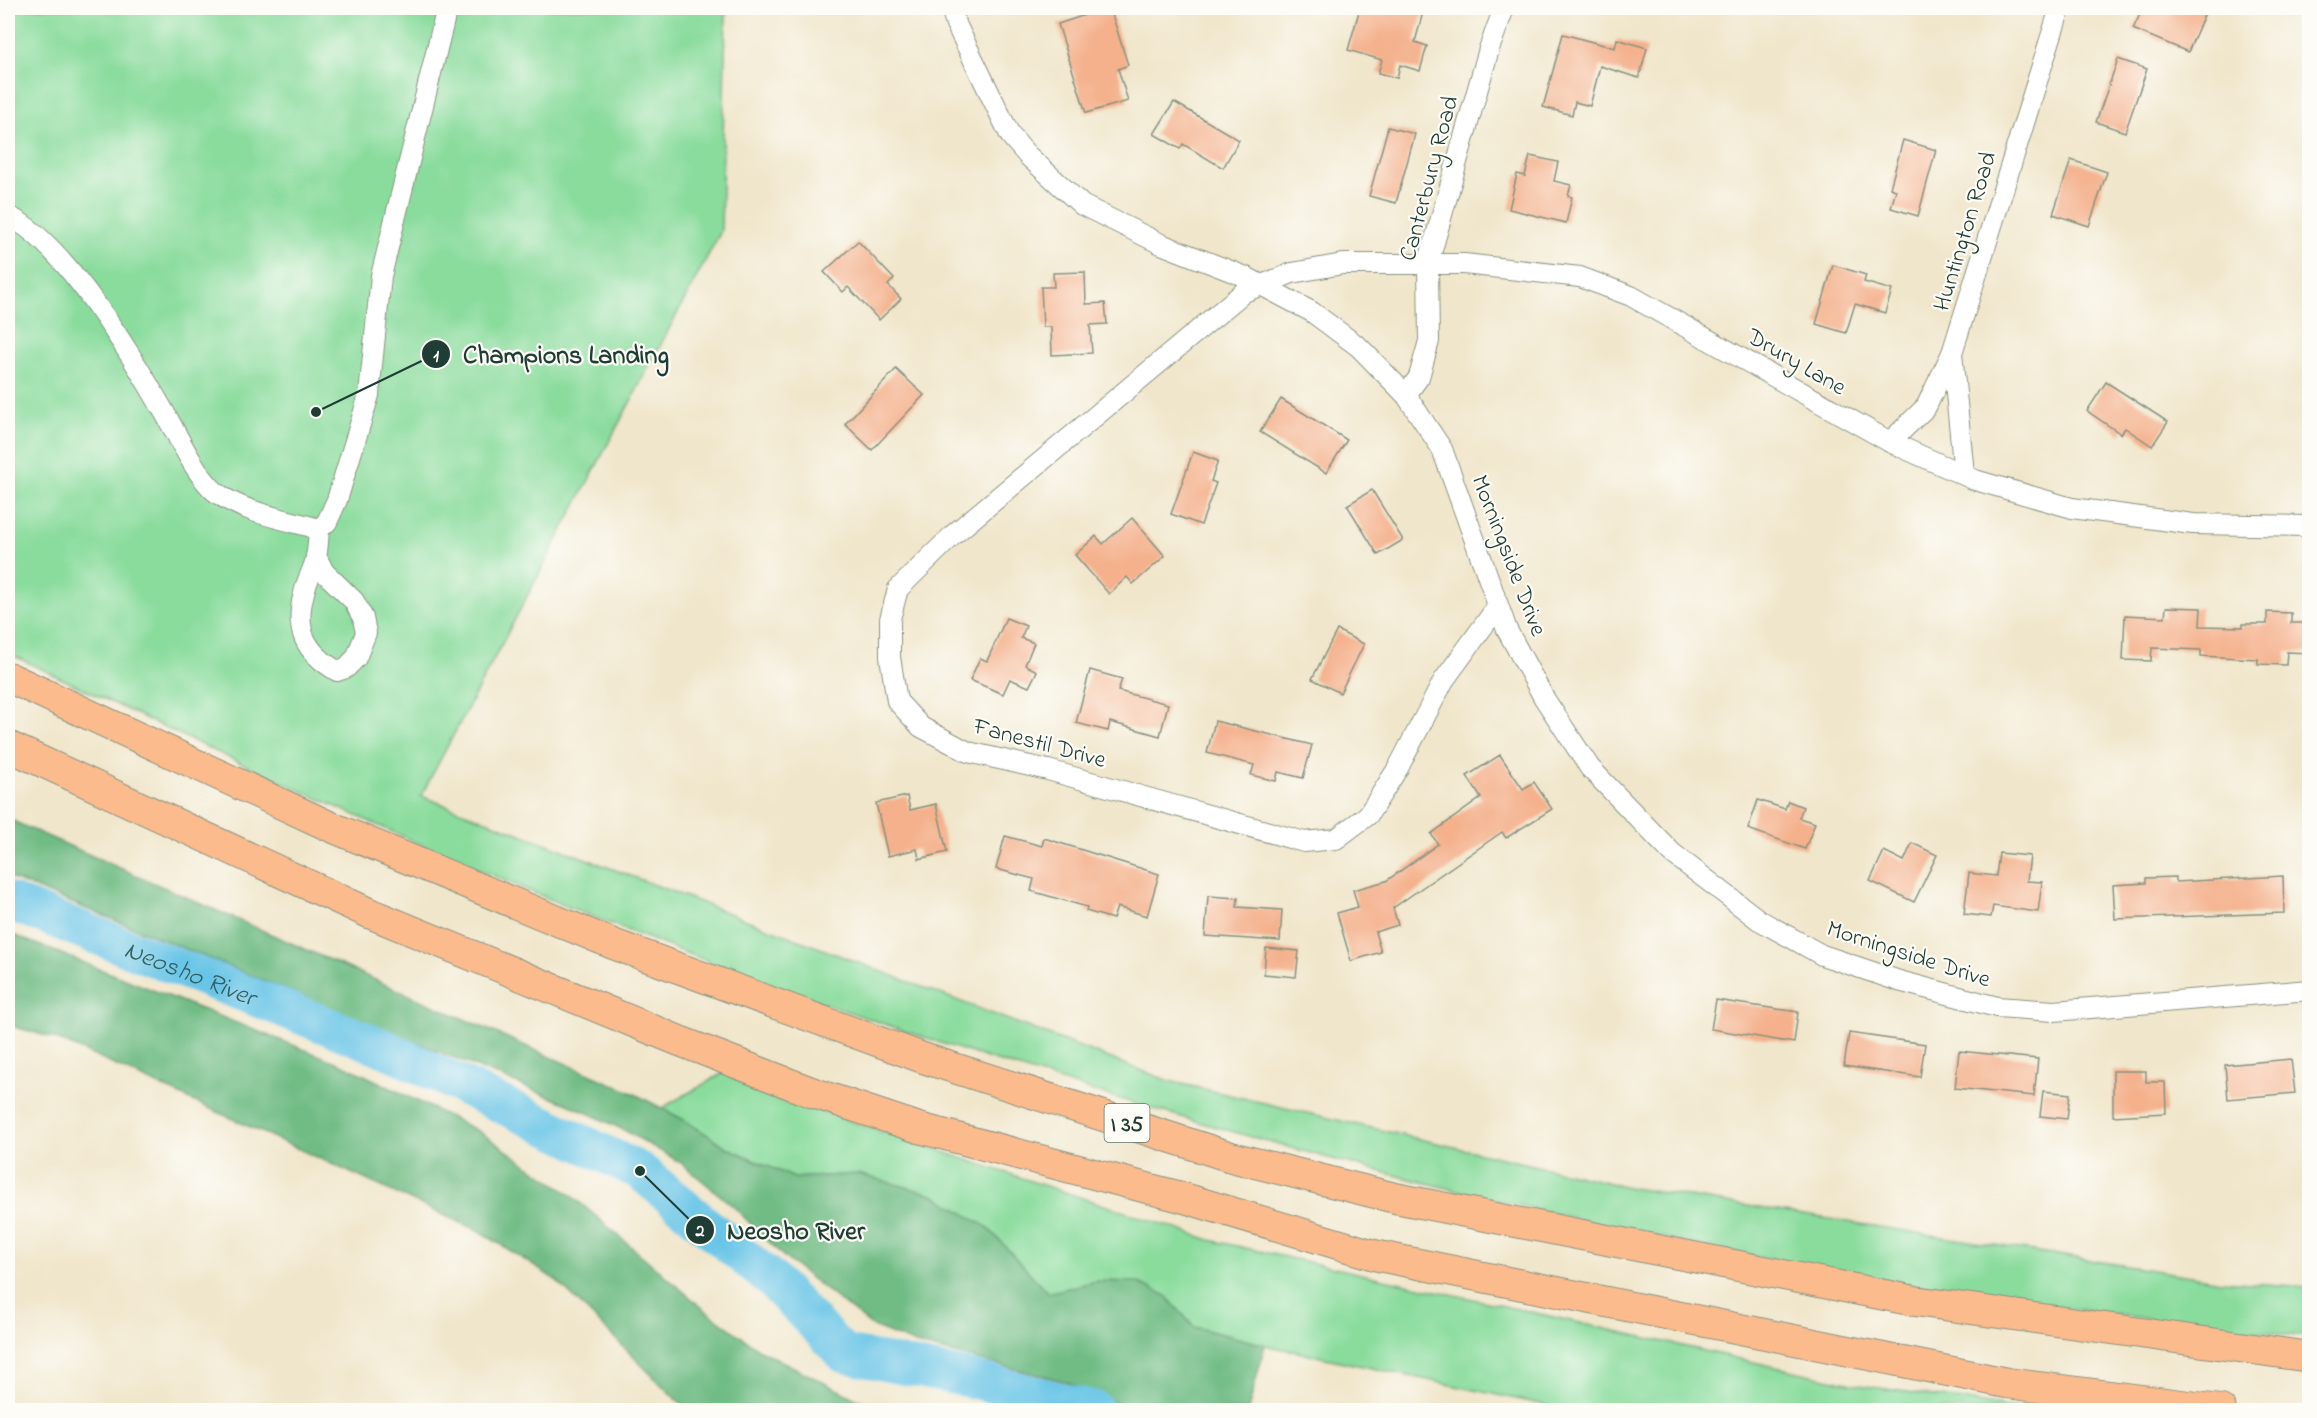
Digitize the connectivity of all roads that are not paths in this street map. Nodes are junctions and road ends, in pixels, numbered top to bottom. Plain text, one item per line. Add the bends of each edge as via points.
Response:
1 (447, 8) edge
2 (951, 8) edge
3 (1504, 8) edge
4 (2060, 8) edge
5 (8, 216) edge
6 (1428, 264) junction
7 (1261, 285) junction
8 (1952, 353) junction
9 (1406, 395) junction
10 (1890, 442) junction
11 (1964, 474) junction
12 (2310, 526) edge
13 (319, 530) junction
14 (316, 556) junction
15 (1498, 606) junction
16 (8, 677) edge
17 (8, 746) edge
18 (2310, 990) edge
19 (2310, 1357) edge
20 (2221, 1410) edge

1 - 13 street via 381,276 369,395 337,500
2 - 7 street, Morningside Drive via 1010,135 1082,205 1161,244
3 - 6 street, Canterbury Road
4 - 8 street, Huntington Road
5 - 13 street via 41,239 86,291 142,372 189,456 215,492 242,508
6 - 7 street, Drury Lane via 1342,264 1292,273
6 - 9 street, Canterbury Road via 1429,341 1419,377
6 - 10 street, Drury Lane via 1464,264 1580,277 1631,296
7 - 9 street, Morningside Drive via 1312,312 1359,347
7 - 15 street, Fanestil Drive via 1244,292 971,520 898,590 890,619 890,657 897,701 921,728 968,752 1048,770 1304,842 1336,839 1368,815 1398,768 1444,680
8 - 10 street via 1926,407
8 - 11 street, Huntington Road
9 - 15 street, Morningside Drive via 1442,449
10 - 11 street, Drury Lane
11 - 12 street, Drury Lane via 2072,508 2193,524
13 - 14 street
14 - 14 street via 298,620 305,642 322,662 337,671 356,658 366,633 354,601 324,572
15 - 18 street, Morningside Drive via 1544,698 1590,768 1672,853 1759,920 1822,955 1997,1007 2054,1011
16 - 19 highway, I 35 via 329,826 613,944 923,1058 1231,1156 1395,1198 1915,1301
17 - 20 highway, I 35 via 369,913 688,1044 811,1092 919,1128 1180,1197 1374,1255 2007,1383

